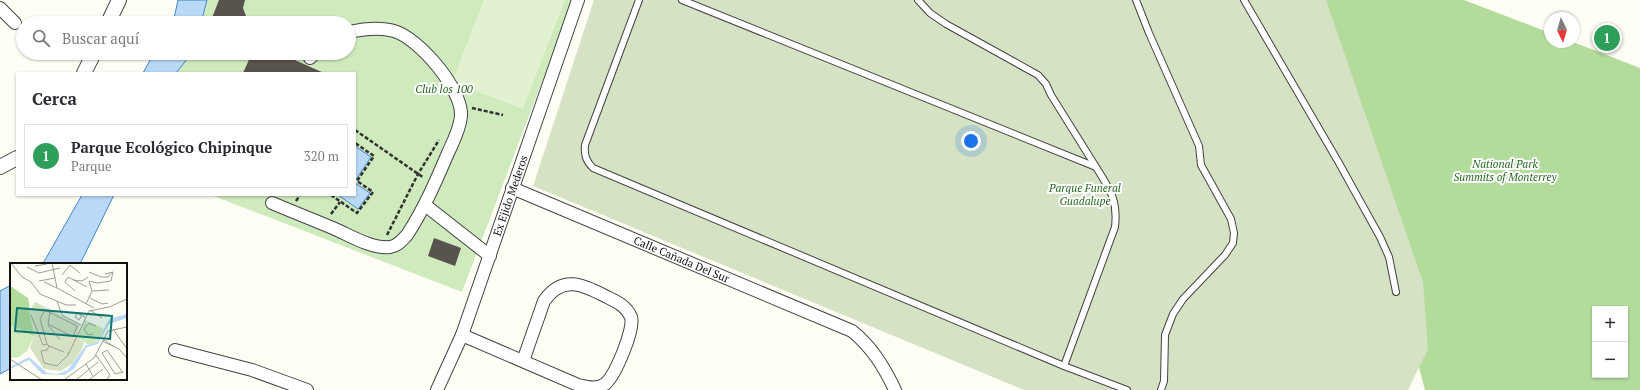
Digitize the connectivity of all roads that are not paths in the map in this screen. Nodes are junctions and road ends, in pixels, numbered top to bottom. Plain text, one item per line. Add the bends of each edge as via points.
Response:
1 (119, 0) edge
2 (578, 0) edge
3 (639, 0) edge
4 (682, 0) edge
5 (918, 0) edge
6 (1136, 0) edge
7 (1244, 0) edge
8 (0, 8) edge
9 (111, 16) edge
10 (15, 23) dead end
11 (356, 31) edge
12 (90, 60) edge
13 (84, 72) edge
14 (16, 159) edge
15 (0, 167) edge
16 (1096, 167) junction
17 (512, 188) junction
18 (272, 203) dead end
19 (425, 205) junction
20 (490, 256) junction
21 (1396, 292) dead end
22 (462, 335) junction
23 (175, 350) dead end
24 (523, 361) junction
25 (1064, 366) junction
26 (307, 390) edge
27 (437, 390) edge
28 (895, 390) edge
29 (1127, 390) edge
30 (1161, 390) edge

1 - 9 street
2 - 17 street, Ex Ejido Mederos
3 - 25 lane via 585,145 585,158 588,163 594,168
4 - 16 lane
5 - 16 lane via 930,13 946,24 1038,75
6 - 30 lane via 1148,33 1199,146 1201,164 1231,219 1234,233 1233,243 1225,255 1183,299 1173,314 1166,336 1164,380
7 - 21 lane via 1390,256
8 - 10 street
11 - 19 street via 372,29 395,31 418,44 442,71 460,105 458,128
12 - 13 street
14 - 15 street
16 - 25 lane via 1115,202 1115,227
17 - 20 street, Ex Ejido Mederos
17 - 28 street, Calle Cañada Del Sur via 852,331 864,340 874,353
18 - 19 street via 383,247 401,242
19 - 20 street
20 - 22 street, Ex Ejido Mederos
22 - 24 street
22 - 27 street, Ex Ejido Mederos
23 - 26 street via 252,370
24 - 24 street via 544,301 549,293 562,286 586,286 624,306 631,319 631,330 616,368 606,383 600,386 588,388 578,385
25 - 29 lane

